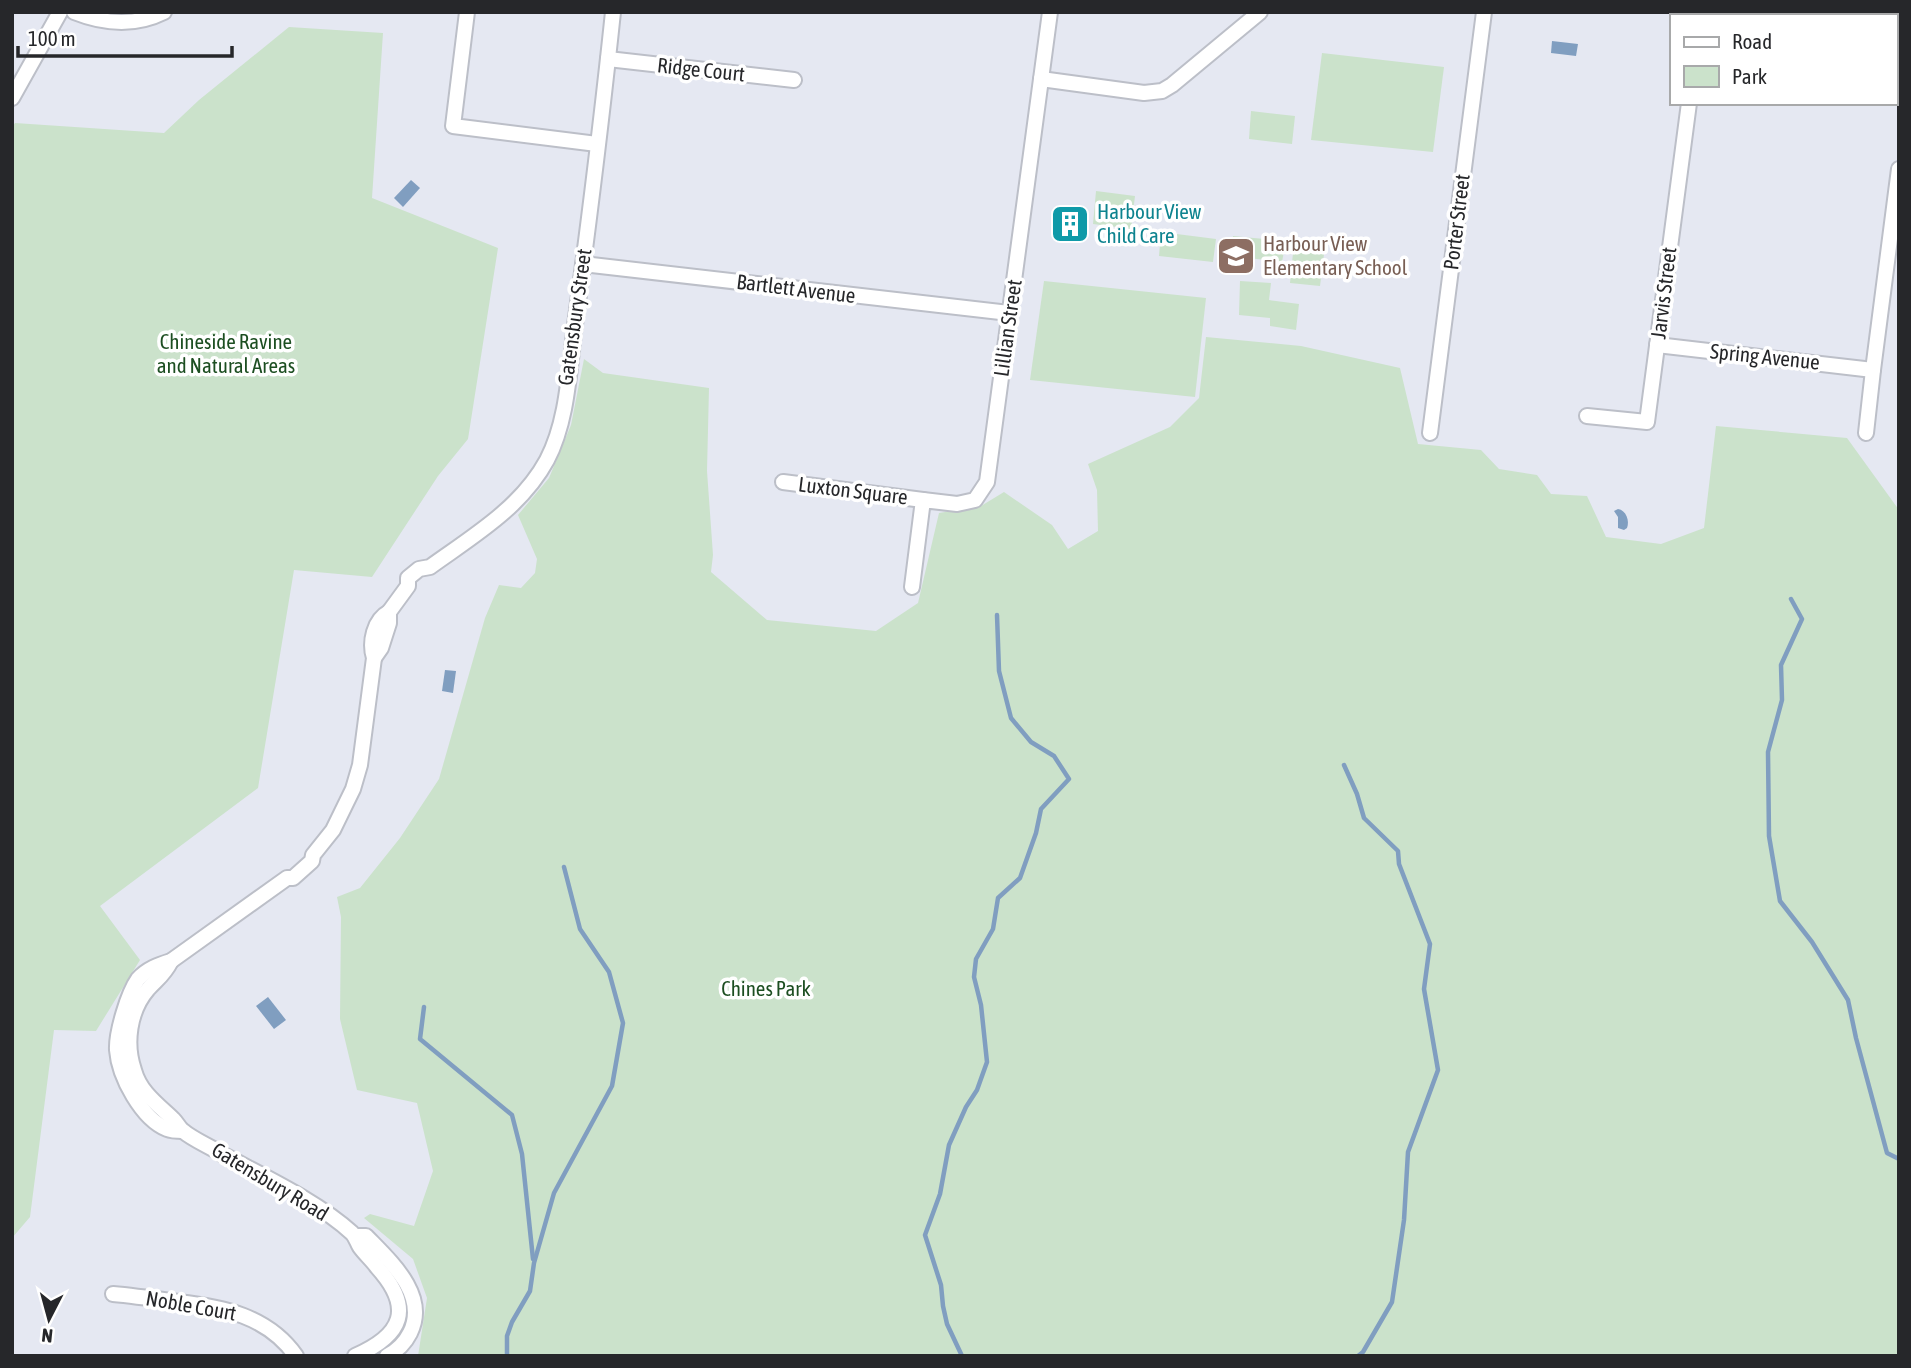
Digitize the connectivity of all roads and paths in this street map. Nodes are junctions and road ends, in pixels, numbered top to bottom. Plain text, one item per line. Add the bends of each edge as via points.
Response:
1 (60, 12) edge
2 (74, 12) edge
3 (164, 12) edge
4 (467, 12) edge
5 (612, 12) edge
6 (1050, 12) edge
7 (1260, 12) edge
8 (1484, 12) edge
9 (608, 59) junction
10 (1041, 79) junction
11 (794, 80) dead end
12 (12, 99) edge
13 (1689, 105) edge
14 (597, 144) junction
15 (1899, 169) edge
16 (583, 264) junction
17 (1009, 313) junction
18 (1657, 345) junction
19 (1873, 370) junction
20 (1587, 416) dead end
21 (1430, 433) dead end
22 (1866, 433) dead end
23 (783, 482) dead end
24 (923, 500) junction
25 (430, 567) joint
26 (912, 587) dead end
27 (355, 1236) junction
28 (113, 1294) dead end
29 (296, 1356) edge
30 (355, 1356) edge
31 (387, 1356) edge

1 - 12 street
2 - 3 street via 122,23
4 - 14 street via 453,126
5 - 9 street, Gatensbury Street
6 - 10 street, Lillian Street
7 - 10 street via 1162,91 1144,93
8 - 21 street, Porter Street
9 - 11 street, Ridge Court
9 - 14 street, Gatensbury Street
10 - 17 street, Lillian Street
13 - 18 street, Jarvis Street
14 - 16 street, Gatensbury Street
15 - 19 street
16 - 17 street, Bartlett Avenue
16 - 25 street, Gatensbury Street via 563,413 554,445 536,477 509,508
17 - 24 street, Lillian Street via 987,482 975,500 957,504
18 - 19 street, Spring Avenue
18 - 20 street, Jarvis Street via 1647,422
19 - 22 street
23 - 24 street, Luxton Square
24 - 26 street
25 - 27 street, Gatensbury Road via 408,578 408,586 380,617 374,633 360,765 354,789 333,831 313,855 287,872 286,878 170,961 139,977 123,1014 117,1049 123,1079 146,1113 168,1130 183,1131 307,1202
27 - 30 street, Gatensbury Road via 394,1288 399,1308 397,1324 388,1336
27 - 31 street, Gatensbury Road via 366,1236 383,1254 414,1300 412,1330
28 - 29 street, Noble Court via 237,1312 268,1328

